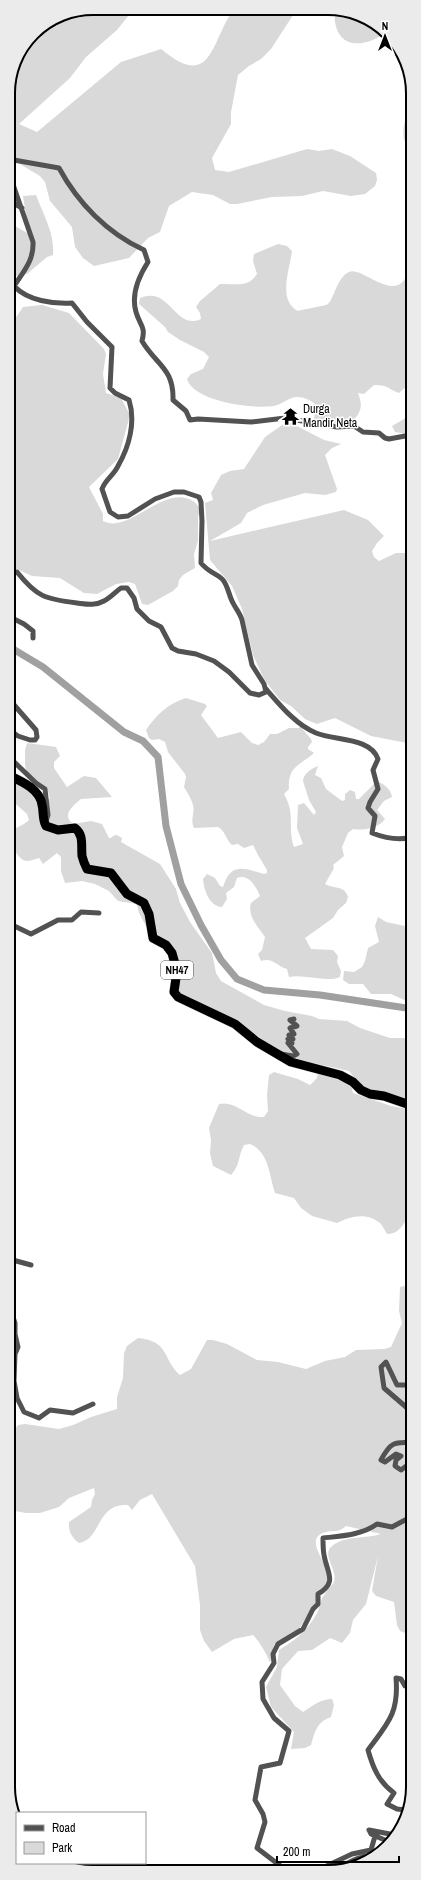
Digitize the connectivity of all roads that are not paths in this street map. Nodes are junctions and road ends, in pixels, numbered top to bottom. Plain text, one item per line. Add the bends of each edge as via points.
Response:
1 (15, 160) edge
2 (15, 189) edge
3 (15, 204) edge
4 (22, 208) junction
5 (15, 285) edge
6 (15, 287) edge
7 (406, 436) edge
8 (15, 572) edge
9 (15, 620) edge
10 (34, 638) dead end
11 (266, 689) junction
12 (15, 706) edge
13 (15, 732) edge
14 (15, 763) edge
15 (15, 779) edge
16 (45, 823) junction
17 (406, 839) edge
18 (99, 913) dead end
19 (15, 926) edge
20 (294, 1019) dead end
21 (278, 1054) junction
22 (406, 1104) edge
23 (15, 1260) edge
24 (31, 1265) dead end
25 (15, 1337) edge
26 (15, 1366) edge
27 (15, 1381) edge
28 (406, 1385) edge
29 (93, 1404) dead end
30 (406, 1407) edge
31 (406, 1443) edge
32 (406, 1466) edge
33 (406, 1520) edge
34 (406, 1686) edge
35 (402, 1810) edge
36 (390, 1834) edge
37 (375, 1836) junction
38 (385, 1840) edge
39 (279, 1865) edge
40 (329, 1865) edge

1 - 7 street via 59,168 66,181 106,227 125,241 144,250 148,262 141,273 135,301 136,312 143,326 142,341 163,367 174,389 173,400 186,411 190,420 250,422 285,418 337,427 354,426 363,432 378,432 385,438
2 - 4 street
3 - 4 street
4 - 5 street via 33,242 33,251 27,269
6 - 11 street via 20,293 44,301 72,303 112,347 110,388 129,400 132,411 126,449 118,467 102,489 110,512 118,517 128,516 155,499 174,492 199,497 202,502 201,563 209,572 225,582 233,605 240,613 252,665
8 - 11 street via 43,597 60,602 98,604 121,588 127,588 134,598 137,610 161,627 172,648 214,661 250,693 262,694
9 - 10 street via 33,631
11 - 17 street via 300,724 316,733 363,744 376,753 378,759 373,770 378,789 368,808 375,816 372,833
12 - 13 street via 36,730 37,737 30,740
14 - 16 street via 45,789 48,815
15 - 16 highway via 38,794
16 - 21 highway, NH47 via 46,826 58,830 75,828 82,840 82,858 87,869 111,873 127,894 144,902 153,938 166,945 172,953 177,971 174,992 178,997 235,1024 257,1042
18 - 19 street via 81,912 72,920 58,920 32,934
20 - 21 street via 290,1020 297,1026 290,1028 294,1034 289,1035 293,1039 288,1039 292,1043 288,1043 297,1054
21 - 22 highway, NH47 via 291,1062 340,1075 370,1094
23 - 24 street
25 - 26 street via 18,1347
27 - 29 street via 20,1407 30,1415 40,1418 50,1410 73,1413
28 - 30 street via 397,1385 386,1362 381,1367 384,1388
31 - 32 street via 400,1442 388,1447 381,1460 385,1462 396,1454 401,1456 396,1460 395,1466 401,1470
33 - 39 street via 392,1527 377,1524 359,1533 323,1538 330,1582 326,1589 318,1594 318,1604 303,1628 278,1644 273,1654 274,1663 262,1682 263,1699 274,1718 289,1731 280,1762 261,1767 255,1800 265,1822 257,1848
34 - 35 street via 401,1679 396,1678 395,1708 368,1750 372,1765 383,1785 394,1793 387,1804
36 - 37 street via 369,1830
37 - 38 street
37 - 40 street via 371,1850 352,1854

